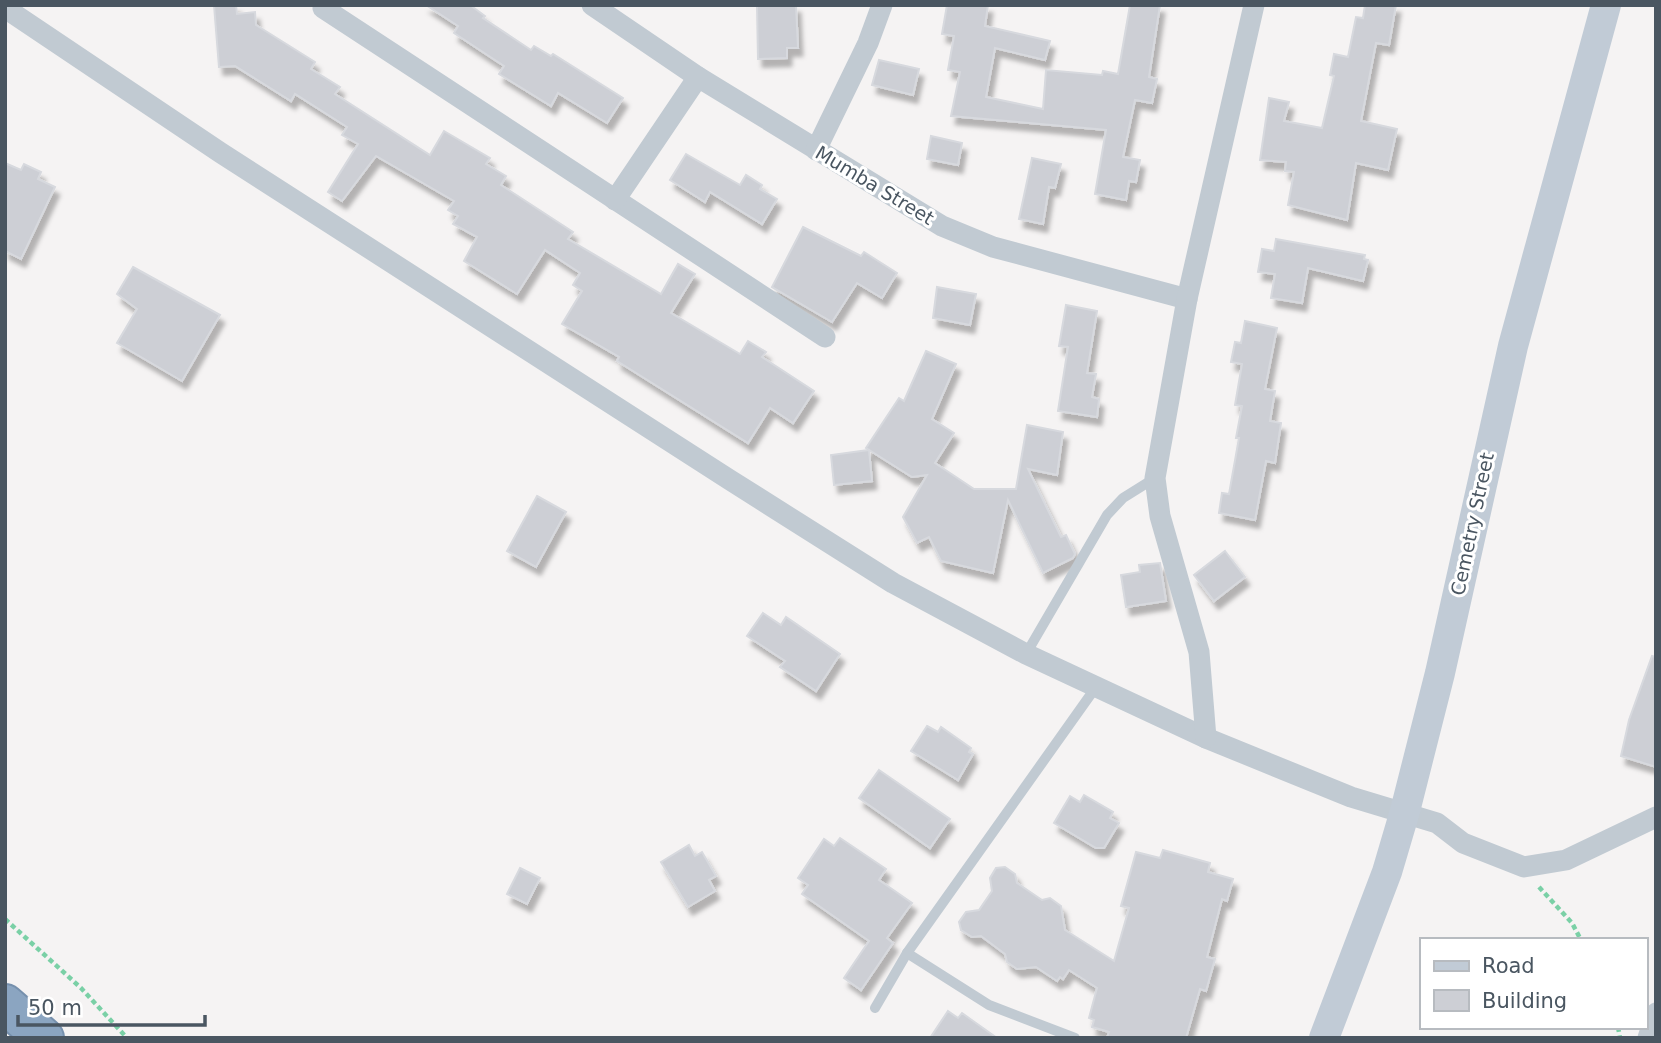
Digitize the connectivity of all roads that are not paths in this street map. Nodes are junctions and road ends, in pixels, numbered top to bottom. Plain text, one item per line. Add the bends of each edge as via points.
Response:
1 (592, 5) edge
2 (882, 5) edge
3 (1254, 5) edge
4 (1606, 5) edge
5 (5, 8) edge
6 (323, 8) dead end
7 (698, 77) junction
8 (816, 150) junction
9 (615, 200) junction
10 (1187, 299) junction
11 (825, 337) dead end
12 (1155, 478) junction
13 (1026, 654) junction
14 (1096, 687) junction
15 (1206, 738) junction
16 (1405, 811) junction
17 (1656, 817) edge
18 (907, 953) junction
19 (5, 1004) edge
20 (874, 1008) dead end
21 (1656, 1013) edge
22 (1054, 1034) edge
23 (44, 1038) edge
24 (1075, 1038) edge
25 (1324, 1038) edge
26 (1648, 1038) edge

1 - 7 street, Mumba Street
2 - 8 street
3 - 10 street
4 - 16 street, Cemetry Street via 1513,346
5 - 13 street via 221,153 892,583
6 - 9 street
7 - 8 street, Mumba Street
7 - 9 street
8 - 10 street, Mumba Street via 966,238
9 - 11 street
10 - 12 street
12 - 13 lane via 1123,498 1107,515
12 - 15 street via 1160,516 1199,652
13 - 14 street
14 - 15 street
14 - 18 lane
15 - 16 street via 1351,797
16 - 17 street via 1437,823 1463,843 1524,867 1566,860
16 - 25 street, Cemetry Street via 1366,933
18 - 20 lane
18 - 22 lane via 989,1005
19 - 23 highway
21 - 26 street
22 - 24 lane

